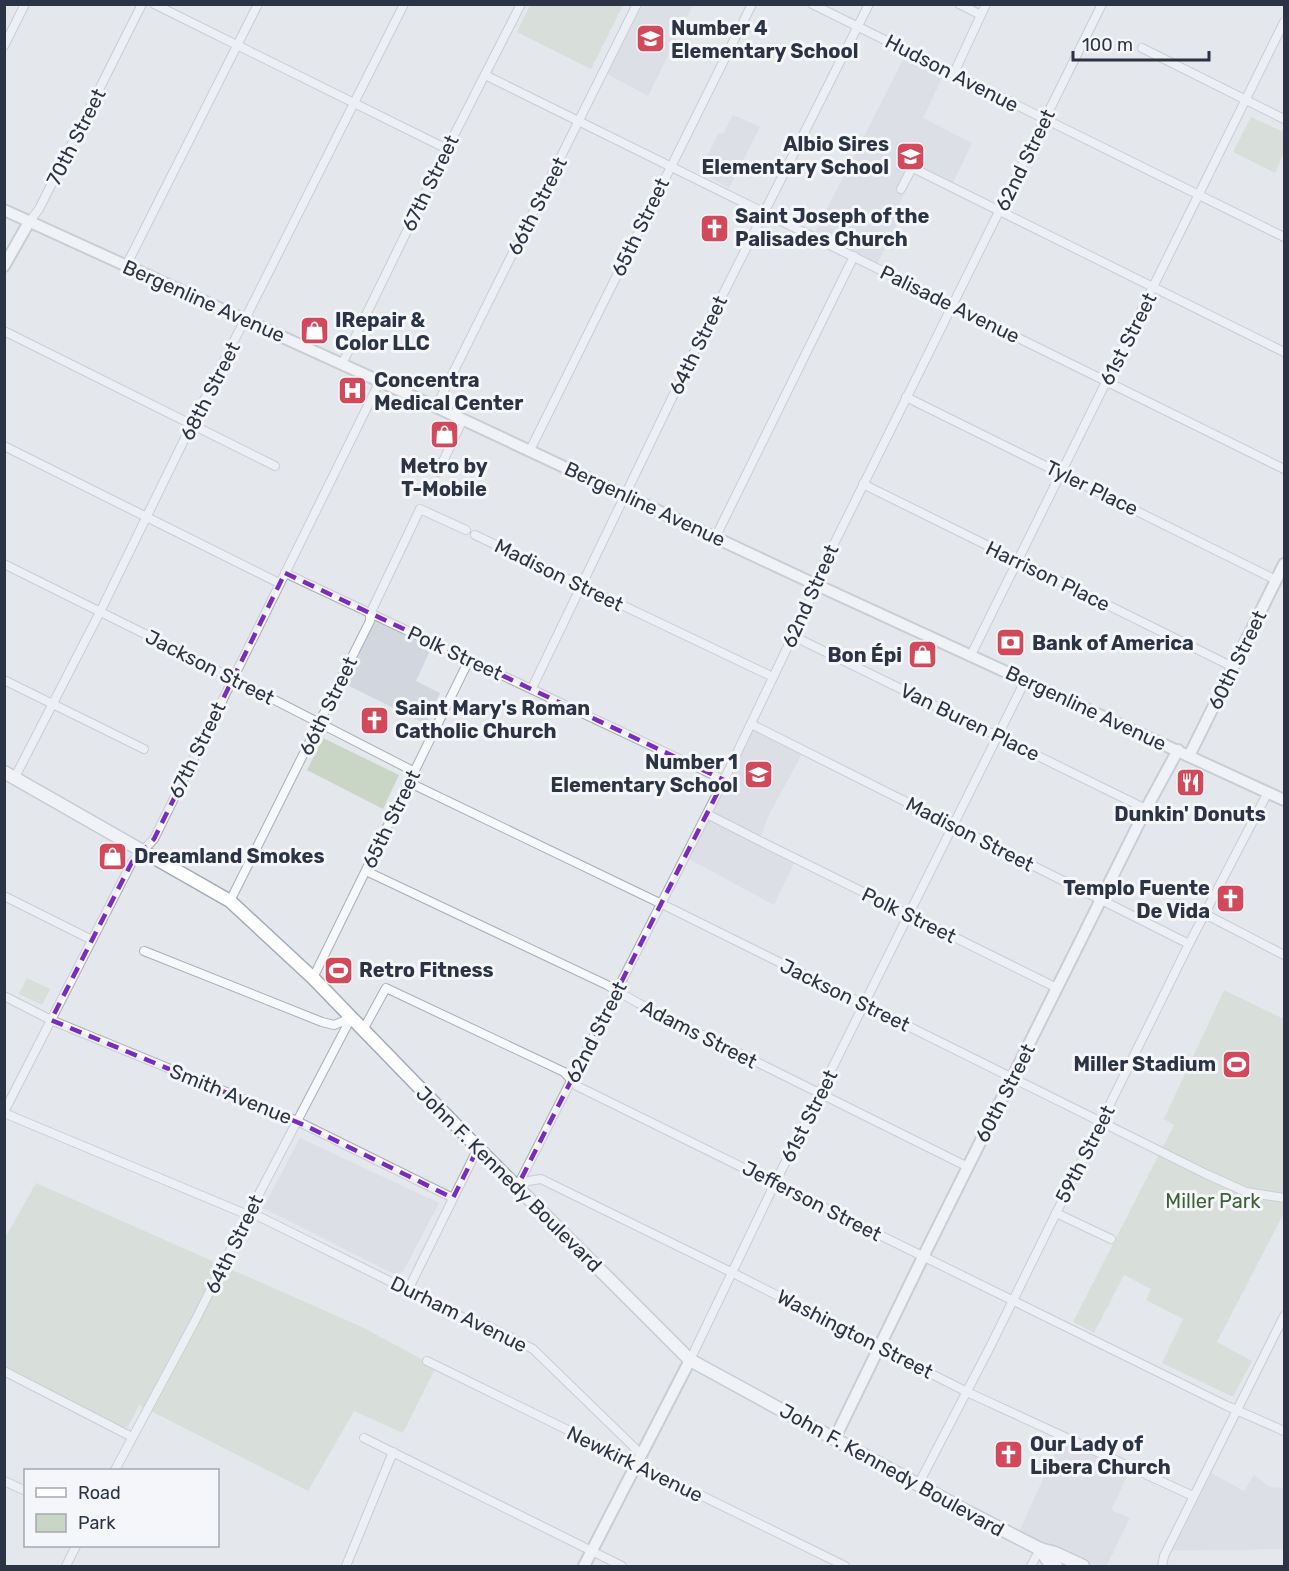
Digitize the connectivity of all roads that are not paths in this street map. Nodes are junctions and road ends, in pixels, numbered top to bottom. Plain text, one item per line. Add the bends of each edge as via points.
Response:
1 (25, 4) edge
2 (142, 4) edge
3 (154, 4) edge
4 (258, 4) edge
5 (404, 4) edge
6 (521, 4) edge
7 (637, 4) edge
8 (752, 4) edge
9 (813, 4) edge
10 (868, 4) edge
11 (959, 4) edge
12 (986, 4) edge
13 (1102, 4) edge
14 (981, 15) junction
15 (1284, 22) edge
16 (858, 26) junction
17 (4, 46) edge
18 (237, 46) junction
19 (1142, 48) dead end
20 (954, 73) junction
21 (485, 75) junction
22 (1246, 100) junction
23 (355, 104) junction
24 (1046, 118) junction
25 (1284, 119) edge
26 (579, 121) junction
27 (447, 149) junction
28 (670, 166) junction
29 (901, 189) dead end
30 (1200, 194) junction
31 (4, 210) edge
32 (1000, 211) junction
33 (764, 212) junction
34 (29, 222) junction
35 (1284, 237) edge
36 (854, 256) junction
37 (4, 266) edge
38 (126, 266) junction
39 (1154, 287) junction
40 (954, 306) junction
41 (246, 320) junction
42 (4, 332) edge
43 (1284, 352) edge
44 (342, 364) junction
45 (380, 381) junction
46 (1107, 381) junction
47 (906, 397) junction
48 (436, 407) junction
49 (463, 419) junction
50 (193, 424) junction
51 (4, 446) edge
52 (530, 450) junction
53 (276, 466) dead end
54 (1284, 469) edge
55 (438, 472) dead end
56 (1061, 472) junction
57 (863, 484) junction
58 (625, 495) junction
59 (147, 516) junction
60 (466, 530) dead end
61 (475, 535) dead end
62 (716, 536) junction
63 (1018, 561) junction
64 (4, 564) edge
65 (1284, 564) edge
66 (285, 573) junction
67 (1276, 580) junction
68 (279, 583) junction
69 (816, 584) junction
70 (580, 586) junction
71 (100, 612) junction
72 (370, 614) junction
73 (793, 636) junction
74 (971, 655) junction
75 (469, 660) junction
76 (1233, 667) junction
77 (773, 677) junction
78 (232, 678) junction
79 (4, 680) edge
80 (1025, 681) junction
81 (532, 688) junction
82 (54, 704) junction
83 (320, 722) junction
84 (751, 724) junction
85 (998, 735) junction
86 (144, 749) dead end
87 (1178, 750) junction
88 (1189, 756) junction
89 (414, 771) junction
90 (10, 775) edge
91 (724, 780) junction
92 (408, 782) junction
93 (1268, 792) junction
94 (1284, 800) edge
95 (1146, 809) junction
96 (706, 814) junction
97 (954, 826) junction
98 (141, 851) junction
99 (366, 871) junction
100 (4, 896) edge
101 (1102, 900) junction
102 (230, 901) junction
103 (661, 903) junction
104 (1204, 914) junction
105 (910, 915) junction
106 (92, 940) junction
107 (1189, 944) junction
108 (144, 951) dead end
109 (1284, 955) edge
110 (313, 978) junction
111 (1057, 988) junction
112 (616, 991) junction
113 (4, 996) edge
114 (865, 1004) junction
115 (351, 1018) junction
116 (51, 1020) junction
117 (363, 1030) junction
118 (1012, 1078) junction
119 (572, 1079) junction
120 (820, 1095) junction
121 (4, 1112) edge
122 (297, 1121) junction
123 (1101, 1122) junction
124 (478, 1148) junction
125 (968, 1167) junction
126 (775, 1183) junction
127 (517, 1187) junction
128 (453, 1198) junction
129 (1284, 1198) edge
130 (249, 1213) junction
131 (1056, 1213) junction
132 (1111, 1239) dead end
133 (922, 1257) junction
134 (733, 1273) junction
135 (408, 1290) junction
136 (1012, 1301) junction
137 (1284, 1316) edge
138 (879, 1346) junction
139 (690, 1360) junction
140 (427, 1361) dead end
141 (4, 1371) edge
142 (967, 1392) junction
143 (1237, 1411) junction
144 (1284, 1431) edge
145 (132, 1437) junction
146 (364, 1438) dead end
147 (835, 1438) junction
148 (393, 1452) junction
149 (639, 1460) junction
150 (116, 1469) edge
151 (4, 1480) edge
152 (918, 1485) junction
153 (24, 1490) edge
154 (1193, 1497) junction
155 (75, 1547) edge
156 (1040, 1549) junction
157 (591, 1552) junction
158 (66, 1566) edge
159 (346, 1566) edge
160 (584, 1566) edge
161 (622, 1566) edge
162 (845, 1566) edge
163 (1031, 1566) edge
164 (1056, 1566) edge
165 (1083, 1566) edge
166 (1162, 1566) edge

1 - 17 street
2 - 34 street, 70th Street
3 - 18 street
4 - 18 street
5 - 23 street, 68th Street
6 - 21 street, 67th Street
7 - 26 street, 66th Street
8 - 28 street, 65th Street
9 - 16 street, Hudson Avenue
10 - 16 street, 64th Street
11 - 14 street
12 - 14 street
13 - 24 street, 62nd Street
14 - 20 street
15 - 22 street, 61st Street
16 - 20 street, Hudson Avenue
16 - 33 street, 64th Street
18 - 23 street
18 - 38 street
19 - 22 street
20 - 24 street, Hudson Avenue
21 - 26 street, Palisade Avenue
21 - 27 street, 67th Street
22 - 25 street
22 - 30 street, 61st Street
23 - 27 street
23 - 41 street, 68th Street
24 - 30 street, Hudson Avenue
24 - 32 street, 62nd Street
26 - 28 street, Palisade Avenue
26 - 48 street, 66th Street
27 - 44 street, 67th Street
28 - 33 street, Palisade Avenue
28 - 52 street, 65th Street
29 - 32 street via 912,168
30 - 35 street, Hudson Avenue
30 - 39 street, 61st Street
31 - 34 street, Bergenline Avenue
32 - 39 street
32 - 40 street, 62nd Street
33 - 36 street, Palisade Avenue
33 - 58 street, 64th Street
34 - 37 street, 70th Street
34 - 38 street, Bergenline Avenue
36 - 40 street, Palisade Avenue
36 - 62 street
38 - 41 street, Bergenline Avenue
39 - 43 street
39 - 46 street, 61st Street
40 - 46 street, Palisade Avenue
40 - 47 street, 62nd Street
41 - 44 street, Bergenline Avenue
41 - 50 street, 68th Street
42 - 50 street
44 - 45 street, Bergenline Avenue
45 - 48 street, Bergenline Avenue
45 - 66 street, 67th Street
46 - 54 street, Palisade Avenue
46 - 56 street, 61st Street
47 - 56 street, Tyler Place
47 - 57 street, 62nd Street
48 - 49 street, Bergenline Avenue
49 - 52 street, Bergenline Avenue
49 - 55 street
50 - 53 street
50 - 59 street, 68th Street
51 - 59 street
52 - 58 street, Bergenline Avenue
56 - 63 street, 61st Street
56 - 67 street, Tyler Place
57 - 63 street, Harrison Place
57 - 69 street, 62nd Street
58 - 62 street, Bergenline Avenue
58 - 70 street, 64th Street
59 - 68 street
59 - 71 street, 68th Street
60 - 72 street, 66th Street via 420,509
61 - 70 street, Madison Street
62 - 69 street, Bergenline Avenue
63 - 74 street, 61st Street
63 - 76 street, Harrison Place
64 - 71 street, Jackson Street
65 - 67 street, 60th Street
66 - 68 street, 67th Street
66 - 72 street, Polk Street
67 - 76 street, 60th Street
68 - 78 street, 67th Street
69 - 73 street, 62nd Street
69 - 74 street, Bergenline Avenue
70 - 77 street, Madison Street
70 - 81 street, 64th Street
71 - 78 street, Jackson Street
71 - 82 street, 68th Street
72 - 75 street, Polk Street
72 - 83 street, 66th Street
73 - 77 street, 62nd Street
73 - 85 street, Van Buren Place
74 - 80 street, Bergenline Avenue
75 - 81 street, Polk Street
75 - 89 street, 65th Street
76 - 88 street, 60th Street
77 - 84 street, 62nd Street
78 - 83 street, Jackson Street
78 - 98 street, 67th Street via 154,839
79 - 82 street
80 - 85 street, 61st Street
80 - 87 street, Bergenline Avenue
81 - 91 street, Polk Street
82 - 86 street
82 - 90 street, 68th Street
83 - 89 street, Jackson Street
83 - 102 street, 66th Street
84 - 91 street, 62nd Street
84 - 97 street, Madison Street
85 - 95 street, Van Buren Place
85 - 97 street, 61st Street
87 - 88 street, Bergenline Avenue
87 - 95 street, 60th Street
88 - 93 street, Bergenline Avenue
89 - 92 street, 65th Street
90 - 98 main road, John F. Kennedy Boulevard
91 - 96 street, 62nd Street
92 - 99 street, 65th Street
92 - 103 street, Jackson Street
93 - 94 street, Bergenline Avenue
93 - 104 street, 59th Street
95 - 101 street, 60th Street
96 - 103 street, 62nd Street
96 - 105 street, Polk Street
97 - 101 street, Madison Street
97 - 105 street, 61st Street
98 - 102 main road, John F. Kennedy Boulevard
98 - 106 street, 67th Street
99 - 110 street, 65th Street
99 - 112 street, Adams Street
100 - 106 street
101 - 107 street, Madison Street
101 - 111 street, 60th Street
102 - 110 main road, John F. Kennedy Boulevard
103 - 112 street, 62nd Street
103 - 114 street, Jackson Street
104 - 107 street, 59th Street
104 - 109 street
105 - 111 street, Polk Street
105 - 114 street, 61st Street
106 - 116 street, 67th Street
107 - 123 street, 59th Street
108 - 115 street via 322,1022 334,1024
110 - 115 main road, John F. Kennedy Boulevard
111 - 118 street, 60th Street
112 - 119 street, 62nd Street
112 - 120 street, Adams Street
113 - 116 street, Smith Avenue
114 - 118 street, Jackson Street
114 - 120 street, 61st Street
115 - 117 main road, John F. Kennedy Boulevard
115 - 122 street, 64th Street
116 - 121 street, 67th Street
116 - 122 street, Smith Avenue
117 - 119 street, Jefferson Street via 386,988
117 - 124 main road, John F. Kennedy Boulevard
118 - 123 street, Jackson Street
118 - 125 street, 60th Street
119 - 126 street, Jefferson Street via 577,1086
119 - 127 street, 62nd Street
120 - 125 street, Adams Street
120 - 126 street, 61st Street
121 - 130 street, Durham Avenue
122 - 128 street, Smith Avenue
122 - 130 street, 64th Street
123 - 129 street, Jackson Street via 1246,1192
123 - 131 street, 59th Street
124 - 127 main road, John F. Kennedy Boulevard
124 - 128 street
125 - 133 street, 60th Street
126 - 133 street, Jefferson Street
126 - 134 street, 61st Street
127 - 134 street, Washington Street via 541,1179
127 - 139 main road, John F. Kennedy Boulevard
128 - 135 street
130 - 135 street, Durham Avenue
130 - 145 street, 64th Street
131 - 132 street
131 - 136 street, 59th Street
133 - 136 street, Jefferson Street
133 - 138 street, 60th Street
134 - 138 street, Washington Street
134 - 139 street, 61st Street
135 - 149 street, Durham Avenue via 533,1349
136 - 142 street, 59th Street
136 - 143 street, Jefferson Street
137 - 143 street
138 - 142 street, Washington Street
138 - 147 street, 60th Street
139 - 147 main road, John F. Kennedy Boulevard
139 - 149 street, 61st Street
140 - 149 street, Newkirk Avenue
141 - 145 street
142 - 152 street, 59th Street
142 - 154 street, Washington Street
143 - 144 street, Jefferson Street
143 - 154 street
145 - 150 street, 64th Street
146 - 148 street
147 - 152 main road, John F. Kennedy Boulevard
148 - 157 street
148 - 159 street
149 - 157 street, 61st Street
149 - 162 street, Newkirk Avenue
151 - 153 street
152 - 156 main road, John F. Kennedy Boulevard
154 - 166 street
155 - 158 street
156 - 163 street
156 - 164 main road, John F. Kennedy Boulevard
156 - 165 main road, John F. Kennedy Boulevard
157 - 160 street, 61st Street
157 - 161 street

